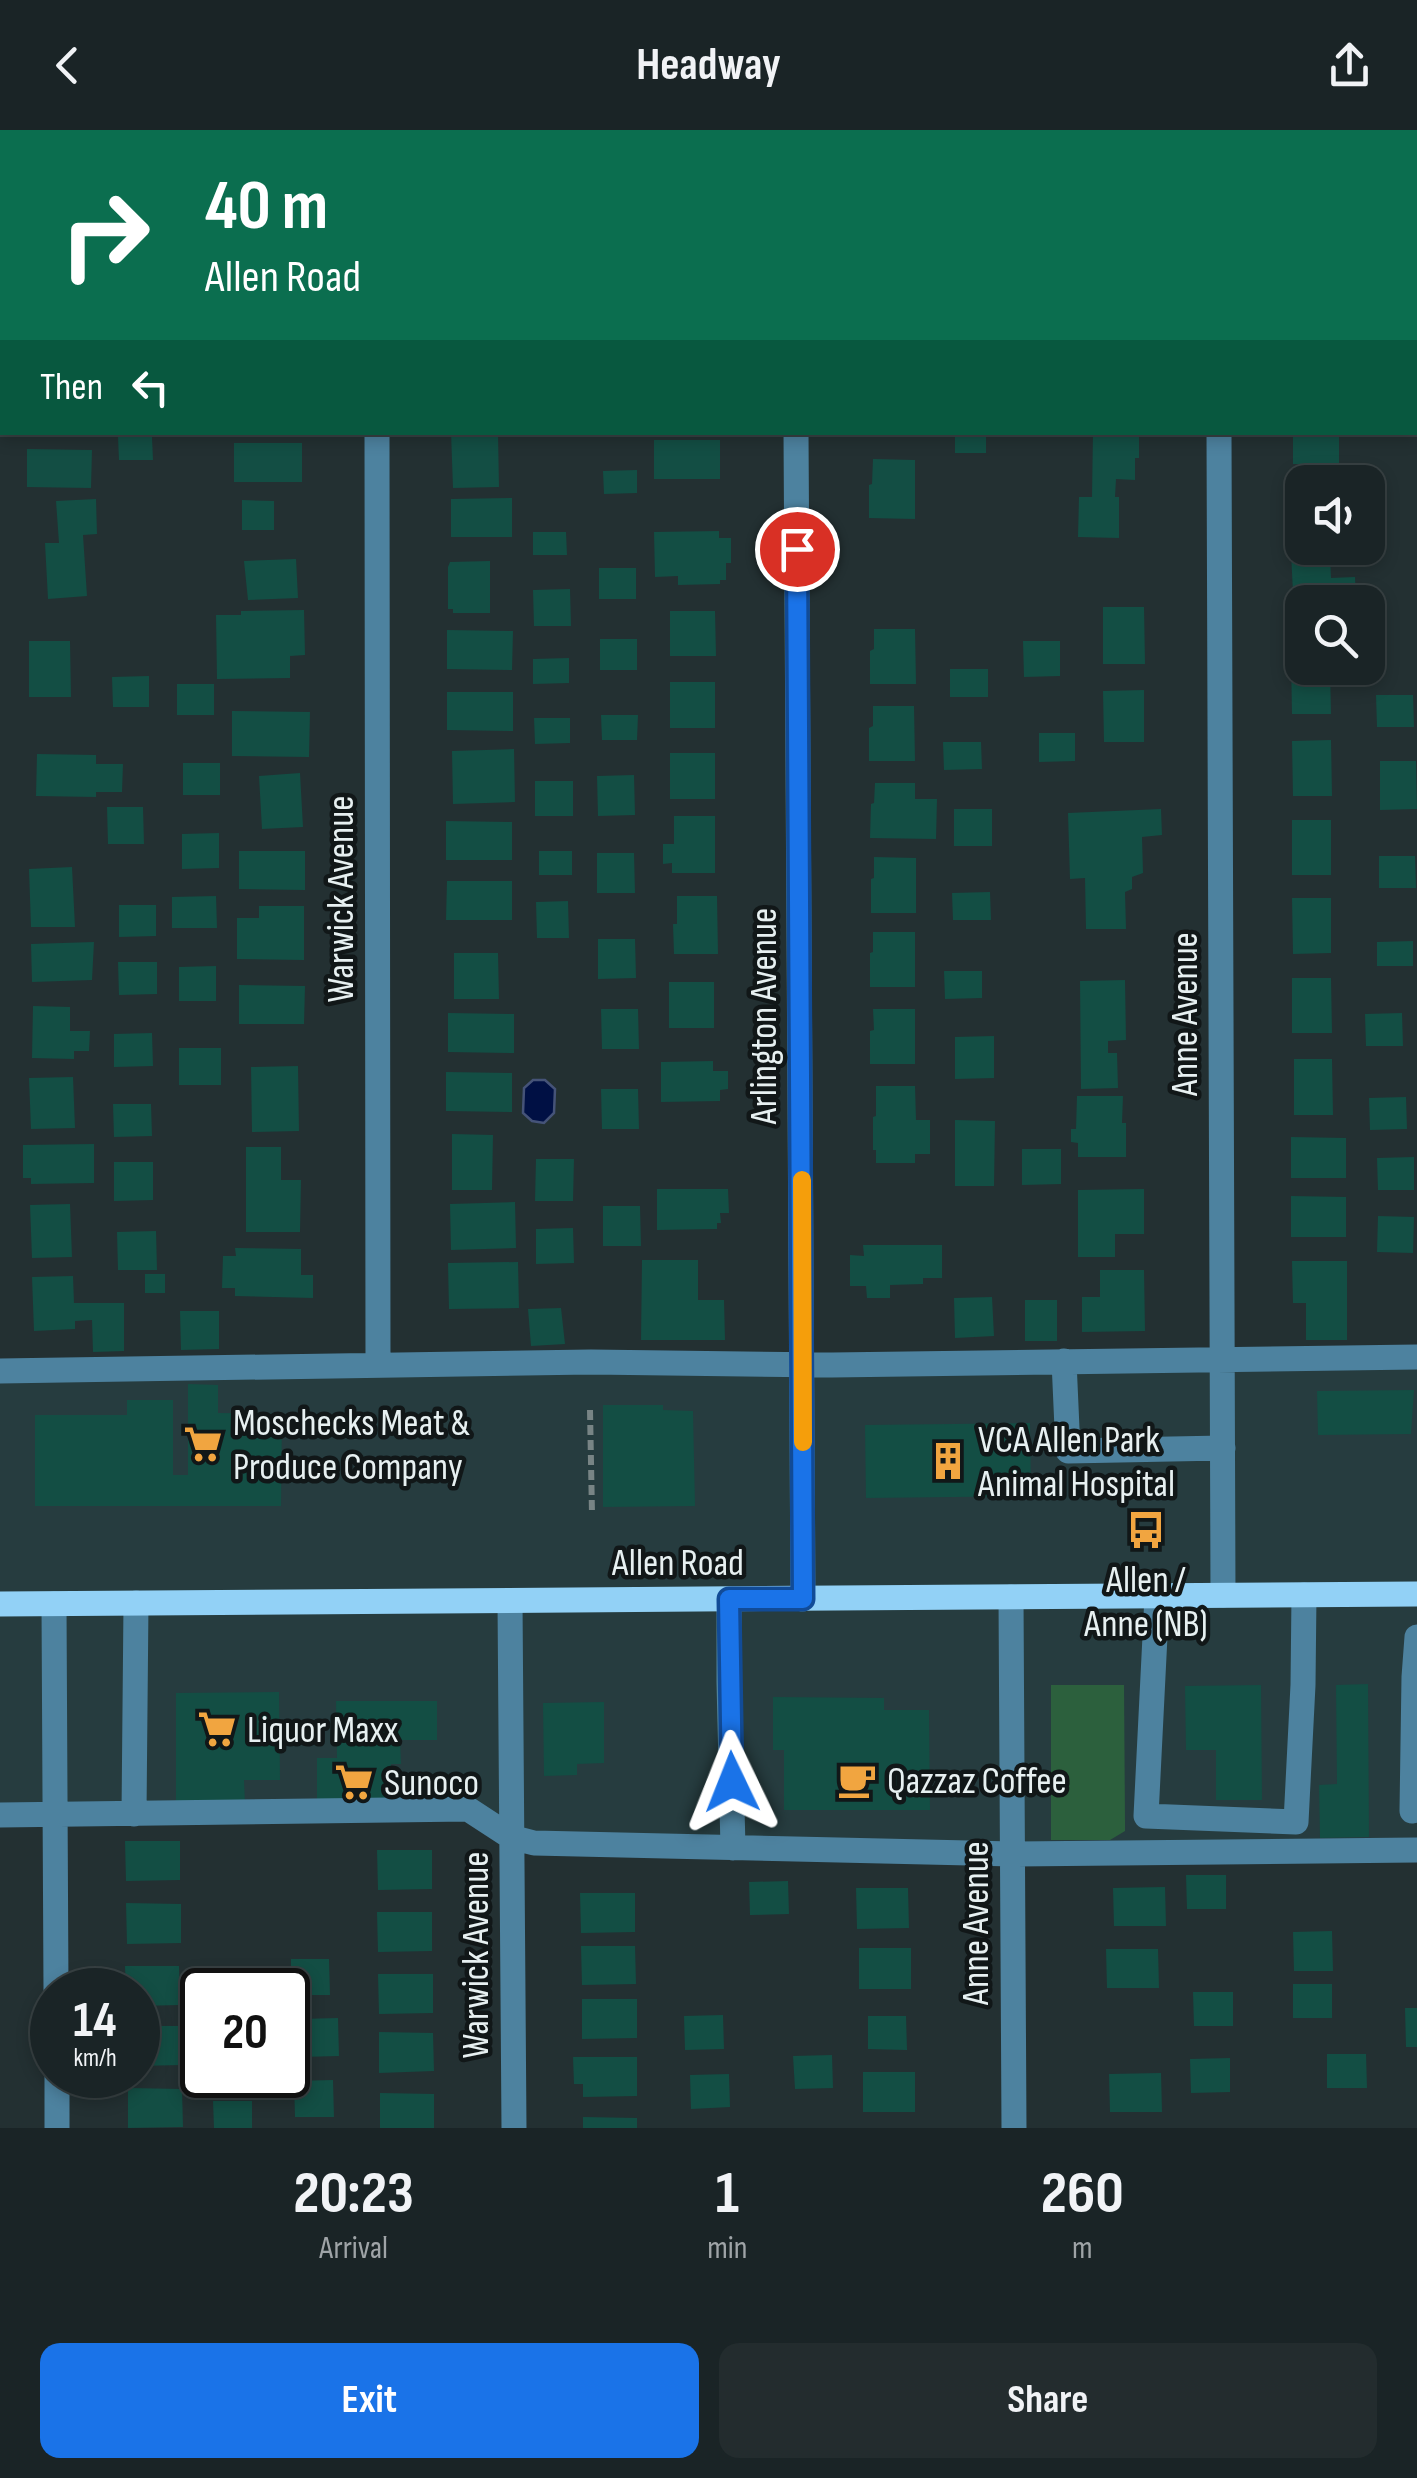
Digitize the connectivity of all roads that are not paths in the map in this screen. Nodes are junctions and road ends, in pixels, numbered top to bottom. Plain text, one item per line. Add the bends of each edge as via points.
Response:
1 (376, 435) edge
2 (796, 435) edge
3 (1218, 435) edge
4 (1417, 1357) edge
5 (1223, 1359) junction
6 (803, 1362) junction
7 (1064, 1362) junction
8 (378, 1364) junction
9 (0, 1371) edge
10 (1223, 1448) junction
11 (1417, 1594) edge
12 (1304, 1595) junction
13 (1157, 1596) junction
14 (1223, 1596) junction
15 (1011, 1597) junction
16 (729, 1599) junction
17 (803, 1599) junction
18 (510, 1601) junction
19 (136, 1602) junction
20 (0, 1604) edge
21 (54, 1604) junction
22 (1417, 1636) edge
23 (1417, 1810) edge
24 (134, 1814) junction
25 (0, 1815) edge
26 (54, 1815) junction
27 (512, 1838) junction
28 (733, 1848) junction
29 (1417, 1850) edge
30 (1012, 1854) junction
31 (56, 1968) edge
32 (57, 2098) edge
33 (57, 2128) edge
34 (514, 2128) edge
35 (1014, 2128) edge

1 - 8 street, Warwick Avenue
2 - 6 street, Arlington Avenue
3 - 5 street, Anne Avenue
4 - 5 street
5 - 7 street
5 - 10 street, Anne Avenue
6 - 7 street
6 - 8 street
6 - 17 street, Arlington Avenue
7 - 10 street via 1068,1451
8 - 9 street
10 - 14 street, Anne Avenue
11 - 12 main road, Allen Road
12 - 13 street via 1296,1822 1146,1816
12 - 14 main road, Allen Road
13 - 14 main road, Allen Road
13 - 15 main road, Allen Road
15 - 17 main road, Allen Road
15 - 30 street, Anne Avenue
16 - 17 main road, Allen Road
16 - 18 main road, Allen Road
16 - 28 street
18 - 19 main road, Allen Road
18 - 27 street, Warwick Avenue
19 - 21 main road, Allen Road
19 - 24 street
20 - 21 main road, Allen Road
21 - 26 street
22 - 23 street
24 - 26 street
24 - 27 street via 468,1809
25 - 26 street
26 - 31 street
27 - 28 street
27 - 34 street, Warwick Avenue
28 - 30 street
29 - 30 street
30 - 35 street, Anne Avenue
32 - 33 street

